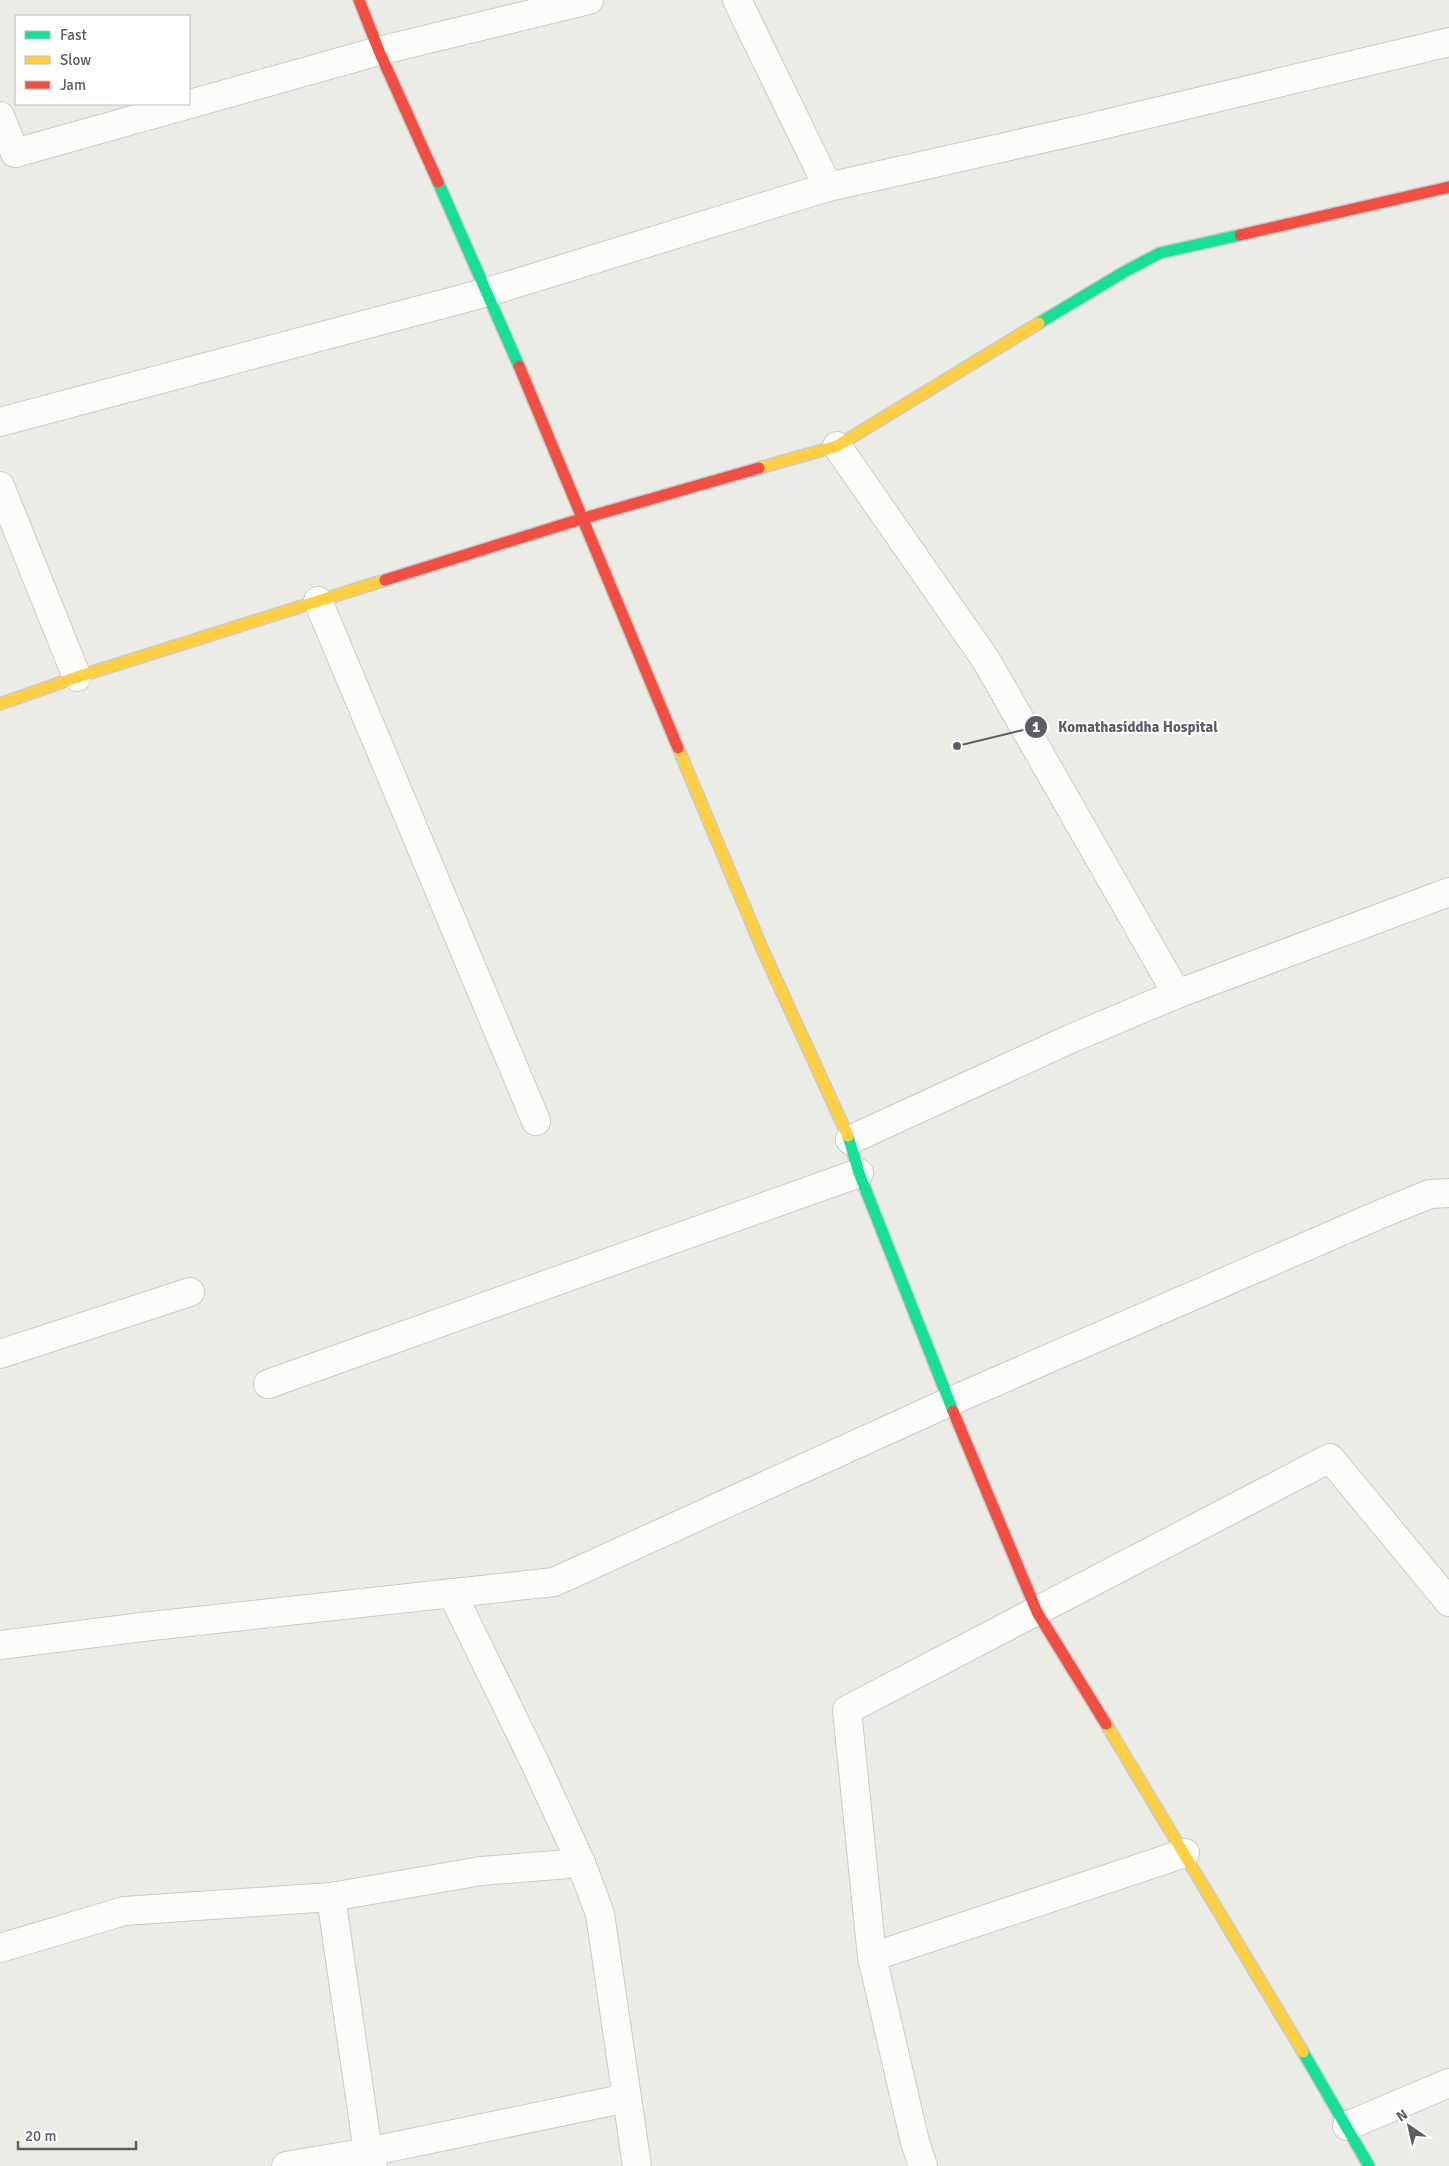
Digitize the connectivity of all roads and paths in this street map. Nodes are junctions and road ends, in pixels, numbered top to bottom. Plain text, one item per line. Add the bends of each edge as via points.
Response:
1 (359, 0) edge
2 (589, 0) edge
3 (737, 0) edge
4 (1449, 42) edge
5 (379, 51) junction
6 (190, 104) edge
7 (187, 105) edge
8 (0, 116) edge
9 (828, 187) junction
10 (1449, 187) edge
11 (488, 292) junction
12 (0, 422) edge
13 (837, 446) junction
14 (0, 486) edge
15 (581, 519) junction
16 (318, 602) junction
17 (76, 677) junction
18 (0, 704) edge
19 (1449, 892) edge
20 (1177, 994) junction
21 (536, 1121) dead end
22 (850, 1140) junction
23 (859, 1173) junction
24 (1449, 1193) edge
25 (190, 1292) dead end
26 (0, 1354) edge
27 (268, 1384) dead end
28 (949, 1402) junction
29 (452, 1593) junction
30 (1449, 1601) edge
31 (1036, 1612) junction
32 (0, 1645) edge
33 (1185, 1853) junction
34 (581, 1863) junction
35 (331, 1897) junction
36 (0, 1948) edge
37 (872, 1957) junction
38 (1449, 2083) edge
39 (627, 2098) junction
40 (1347, 2126) junction
41 (371, 2159) edge
42 (286, 2166) edge
43 (637, 2166) edge
44 (923, 2166) edge
45 (1369, 2166) edge

1 - 5 street
2 - 5 street
3 - 9 street
4 - 9 street
5 - 6 street
5 - 11 street
7 - 8 street via 16,153
9 - 11 street
10 - 13 street via 1160,253
11 - 12 street
11 - 15 street
13 - 15 street
13 - 20 street via 986,660
14 - 17 street
15 - 16 street
15 - 22 street via 764,953
16 - 17 street
16 - 21 street
17 - 18 street
19 - 20 street
20 - 22 street via 1070,1039
22 - 23 street
23 - 27 street
23 - 28 street
24 - 28 street via 1430,1194 1384,1213
25 - 26 street
28 - 29 street via 554,1582
28 - 31 street
29 - 32 street
29 - 34 street
30 - 31 street via 1330,1458
31 - 33 street
31 - 37 street via 847,1710
33 - 37 street
33 - 40 street
34 - 35 street via 481,1871
34 - 39 street via 600,1914
35 - 36 street via 124,1911
35 - 41 street
37 - 44 street
38 - 40 street
39 - 41 street
39 - 43 street
40 - 45 street
41 - 42 street

